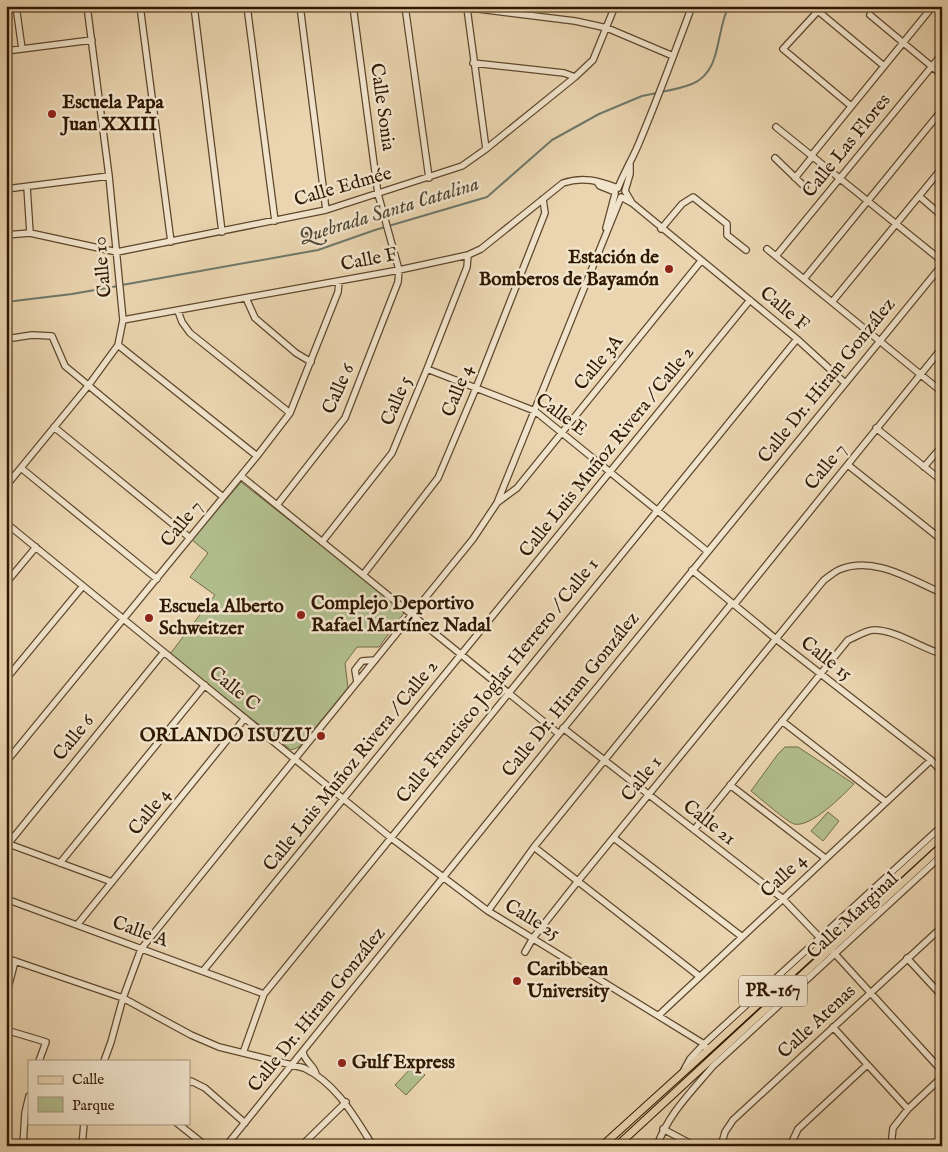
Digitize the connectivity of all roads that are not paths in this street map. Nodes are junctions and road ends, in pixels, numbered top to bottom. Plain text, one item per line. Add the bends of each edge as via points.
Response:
1 (16, 6) edge
2 (87, 6) edge
3 (140, 6) edge
4 (194, 6) edge
5 (247, 6) edge
6 (300, 6) edge
7 (353, 6) edge
8 (406, 6) edge
9 (454, 6) edge
10 (615, 6) edge
11 (692, 6) edge
12 (933, 6) edge
13 (467, 8) junction
14 (870, 16) dead end
15 (607, 28) junction
16 (92, 40) junction
17 (902, 42) junction
18 (22, 49) junction
19 (6, 51) edge
20 (942, 54) edge
21 (673, 56) junction
22 (473, 63) junction
23 (884, 66) junction
24 (931, 66) junction
25 (942, 75) edge
26 (576, 77) junction
27 (852, 106) junction
28 (942, 110) edge
29 (776, 127) dead end
30 (486, 149) junction
31 (812, 157) junction
32 (774, 158) dead end
33 (630, 165) junction
34 (942, 169) edge
35 (109, 176) junction
36 (428, 178) junction
37 (795, 178) junction
38 (839, 179) junction
39 (27, 187) junction
40 (805, 187) dead end
41 (6, 190) edge
42 (616, 191) junction
43 (624, 191) junction
44 (378, 194) junction
45 (919, 196) junction
46 (621, 198) junction
47 (543, 199) junction
48 (868, 202) junction
49 (632, 203) junction
50 (326, 210) junction
51 (942, 216) edge
52 (275, 221) junction
53 (896, 224) junction
54 (661, 228) junction
55 (222, 232) junction
56 (30, 233) junction
57 (605, 235) junction
58 (6, 236) edge
59 (171, 242) junction
60 (767, 249) dead end
61 (746, 250) dead end
62 (118, 252) junction
63 (468, 255) junction
64 (776, 256) junction
65 (701, 261) junction
66 (942, 261) edge
67 (942, 265) edge
68 (399, 270) junction
69 (804, 279) junction
70 (339, 281) junction
71 (246, 298) junction
72 (750, 300) junction
73 (832, 302) junction
74 (178, 311) junction
75 (123, 320) junction
76 (6, 339) edge
77 (797, 339) junction
78 (880, 341) junction
79 (118, 345) junction
80 (942, 348) edge
81 (311, 362) junction
82 (427, 369) junction
83 (920, 374) junction
84 (846, 383) junction
85 (88, 386) junction
86 (476, 388) junction
87 (942, 392) edge
88 (536, 411) junction
89 (290, 414) junction
90 (54, 427) junction
91 (876, 428) junction
92 (562, 433) junction
93 (942, 446) edge
94 (257, 456) junction
95 (848, 465) junction
96 (21, 468) junction
97 (924, 468) junction
98 (610, 472) junction
99 (241, 476) junction
100 (942, 481) edge
101 (6, 486) edge
102 (224, 497) junction
103 (497, 504) junction
104 (277, 505) junction
105 (657, 510) junction
106 (6, 523) edge
107 (190, 538) junction
108 (942, 540) edge
109 (322, 542) junction
110 (36, 547) junction
111 (707, 551) junction
112 (692, 570) junction
113 (363, 575) junction
114 (157, 579) junction
115 (6, 583) edge
116 (83, 586) junction
117 (942, 594) edge
118 (733, 604) junction
119 (412, 614) junction
120 (124, 619) junction
121 (776, 639) junction
122 (164, 652) junction
123 (461, 654) junction
124 (942, 654) edge
125 (375, 660) junction
126 (820, 674) junction
127 (6, 679) edge
128 (357, 682) junction
129 (205, 685) junction
130 (508, 693) junction
131 (246, 718) junction
132 (782, 721) junction
133 (561, 731) junction
134 (295, 758) junction
135 (605, 760) junction
136 (931, 760) junction
137 (6, 762) edge
138 (942, 772) edge
139 (730, 784) junction
140 (649, 795) junction
141 (343, 799) junction
142 (886, 802) junction
143 (942, 826) edge
144 (694, 830) junction
145 (942, 835) edge
146 (390, 837) junction
147 (614, 838) junction
148 (7, 843) edge
149 (942, 846) edge
150 (534, 847) junction
151 (942, 855) edge
152 (825, 858) junction
153 (60, 863) junction
154 (443, 877) junction
155 (578, 881) junction
156 (112, 882) junction
157 (782, 898) junction
158 (6, 899) edge
159 (488, 911) junction
160 (77, 925) junction
161 (942, 927) edge
162 (741, 936) junction
163 (533, 938) junction
164 (827, 946) junction
165 (141, 949) junction
166 (524, 952) dead end
167 (6, 958) edge
168 (907, 958) junction
169 (15, 961) junction
170 (202, 971) junction
171 (699, 976) junction
172 (870, 993) junction
173 (264, 994) junction
174 (6, 996) edge
175 (942, 996) edge
176 (123, 998) junction
177 (658, 1015) junction
178 (833, 1027) junction
179 (6, 1030) edge
180 (707, 1046) junction
181 (303, 1052) junction
182 (243, 1053) junction
183 (39, 1060) edge
184 (104, 1060) edge
185 (292, 1065) junction
186 (867, 1065) junction
187 (942, 1071) edge
188 (316, 1074) junction
189 (942, 1078) edge
190 (190, 1082) edge
191 (28, 1100) edge
192 (346, 1102) junction
193 (908, 1109) junction
194 (245, 1123) junction
195 (84, 1124) edge
196 (178, 1124) edge
197 (663, 1130) junction
198 (23, 1146) edge
199 (82, 1146) edge
200 (206, 1146) edge
201 (226, 1146) edge
202 (301, 1146) edge
203 (373, 1146) edge
204 (602, 1146) edge
205 (616, 1146) edge
206 (657, 1146) edge
207 (698, 1146) edge
208 (721, 1146) edge
209 (790, 1146) edge
210 (891, 1146) edge

1 - 18 street
2 - 16 street, Calle 10
3 - 59 street
4 - 55 street
5 - 52 street
6 - 50 street
7 - 44 street, Calle Sonia
8 - 36 street
9 - 13 street
10 - 15 street, Calle Edmée
11 - 21 street
12 - 17 street
13 - 15 street
13 - 22 street
14 - 17 street
15 - 21 street
15 - 26 street, Calle Edmée via 593,60
16 - 18 street
16 - 35 street, Calle 10
17 - 23 street
17 - 24 street
18 - 19 street
20 - 24 street, Calle Las Flores
21 - 33 street
22 - 26 street via 564,72
22 - 30 street
23 - 27 street
23 - 27 street via 818,11 782,49
24 - 25 street
24 - 38 street, Calle Las Flores
26 - 30 street, Calle Edmée
27 - 31 street
28 - 48 street
29 - 31 street
30 - 36 street, Calle Edmée via 462,166
31 - 37 street
31 - 38 street
32 - 37 street
33 - 42 street
33 - 43 street
34 - 45 street
35 - 39 street
35 - 62 street, Calle 10
36 - 44 street, Calle Edmée
37 - 40 street
38 - 48 street
38 - 64 street, Calle Las Flores
39 - 41 street
39 - 56 street
42 - 43 street via 621,188
42 - 46 street via 616,196
42 - 47 street, Calle F via 597,182 574,179 563,183
42 - 57 street
43 - 46 street
43 - 49 street, Calle F
44 - 50 street, Calle Edmée
44 - 68 street, Calle Sonia
45 - 51 street
45 - 53 street
46 - 49 street, Calle F
46 - 57 street
47 - 63 street, Calle F via 481,249
47 - 86 street, Calle 4 via 545,214
48 - 53 street
48 - 69 street
49 - 54 street, Calle F
50 - 52 street, Calle Edmée
52 - 55 street, Calle Edmée
53 - 66 street
53 - 73 street
54 - 61 street via 682,204 694,197 727,224 727,236
54 - 65 street, Calle F
55 - 59 street, Calle Edmée
56 - 58 street, Calle Edmée
56 - 62 street, Calle Edmée
57 - 88 street
59 - 62 street, Calle Edmée
60 - 64 street
62 - 75 street, Calle 10
63 - 68 street, Calle F
63 - 82 street, Calle 5 via 467,266
64 - 69 street
65 - 72 street, Calle F
65 - 92 street, Calle 3A
67 - 78 street, Calle Dr. Hiram González
68 - 70 street, Calle F
68 - 104 street, Calle 6 via 398,282 345,418
69 - 73 street
70 - 71 street, Calle F
70 - 81 street, Calle 7 via 338,292
71 - 74 street, Calle F
71 - 81 street via 255,318
72 - 77 street, Calle F
72 - 98 street, Calle Luis Muñoz Rivera / Calle 2
73 - 78 street
74 - 75 street, Calle F
74 - 89 street via 190,333
75 - 79 street, Calle 10
76 - 85 street via 52,336 65,366
77 - 84 street, Calle F
77 - 105 street, Calle Francisco Joglar Herrero / Calle 1
78 - 83 street
78 - 84 street, Calle Dr. Hiram González
79 - 85 street, Calle 10
79 - 94 street
80 - 83 street, Calle 7
81 - 89 street, Calle 7
82 - 86 street, Calle E
82 - 109 street, Calle 5 via 392,453
83 - 87 street
83 - 91 street, Calle 7
84 - 111 street, Calle Dr. Hiram González
85 - 90 street, Calle 10
85 - 102 street
86 - 88 street, Calle E
86 - 113 street, Calle 4 via 438,478
88 - 92 street, Calle E
88 - 103 street
89 - 94 street, Calle 7
90 - 96 street, Calle 10
90 - 107 street
91 - 95 street, Calle 7
91 - 97 street
92 - 98 street, Calle E
92 - 103 street, Calle 3A via 517,488
93 - 97 street
94 - 99 street, Calle 7
95 - 108 street
95 - 118 street, Calle 7
96 - 101 street, Calle 10
96 - 114 street
97 - 100 street
98 - 105 street, Calle E
98 - 123 street, Calle Luis Muñoz Rivera / Calle 2
99 - 102 street, Calle 7
99 - 104 street, Calle 21
102 - 107 street, Calle 7
103 - 119 street via 473,540
104 - 109 street, Calle 21
105 - 111 street, Calle E
105 - 130 street, Calle Francisco Joglar Herrero / Calle 1
106 - 110 street, Calle C
107 - 114 street, Calle 7
109 - 113 street, Calle 21
110 - 115 street
110 - 116 street, Calle C
111 - 112 street, Calle Dr. Hiram González
112 - 118 street, Calle 15
112 - 133 street, Calle Dr. Hiram González
113 - 119 street, Calle 21
114 - 120 street, Calle 7
116 - 120 street, Calle C
116 - 127 street
117 - 121 street, Calle 1 via 881,567 863,565 841,569 824,580
118 - 121 street, Calle 15
118 - 135 street, Calle 7
119 - 123 street, Calle 21
119 - 125 street
120 - 122 street, Calle C
120 - 137 street, Calle 7
121 - 126 street, Calle 15
121 - 140 street, Calle 1
122 - 129 street, Calle C
122 - 148 street, Calle 6
123 - 130 street, Calle 21
123 - 141 street, Calle Luis Muñoz Rivera / Calle 2
124 - 126 street via 873,630 848,640
125 - 128 street
125 - 128 street via 362,661 355,670
126 - 132 street
126 - 136 street, Calle 15
128 - 134 street
129 - 131 street, Calle C
129 - 153 street
130 - 133 street, Calle 21
130 - 146 street, Calle Francisco Joglar Herrero / Calle 1
131 - 134 street, Calle C
131 - 156 street, Calle 4
132 - 139 street
132 - 142 street
133 - 135 street, Calle 21
133 - 154 street, Calle Dr. Hiram González
134 - 141 street, Calle C
134 - 165 street
135 - 140 street, Calle 21
135 - 150 street, Calle 7
136 - 138 street, Calle 15
136 - 142 street, Calle 4
139 - 144 street
139 - 152 street
140 - 144 street, Calle 21
140 - 147 street, Calle 1
141 - 146 street, Calle C
141 - 170 street, Calle Luis Muñoz Rivera / Calle 2
142 - 152 street, Calle 4
143 - 164 street, Calle Marginal
144 - 157 street, Calle 21
145 - 164 main road, PR-167
146 - 154 street, Calle C
146 - 173 street, Calle Francisco Joglar Herrero / Calle 1
147 - 155 street, Calle 1
147 - 162 street
148 - 153 street
149 - 164 main road, PR-167
150 - 155 street
150 - 159 street, Calle 7
151 - 164 street, Calle Marginal
152 - 157 street, Calle 4
153 - 156 street
154 - 159 street, Calle 25
154 - 181 street, Calle Dr. Hiram González
155 - 163 street, Calle 1
155 - 171 street
156 - 160 street, Calle 4
157 - 162 street, Calle 4
157 - 164 street, Calle 21
158 - 160 street, Calle A
159 - 163 street, Calle 25
160 - 165 street, Calle A
161 - 168 street, Calle Atenas
162 - 171 street, Calle 4
163 - 166 street, Calle 1
163 - 177 street, Calle 25
164 - 172 street, Calle 21
164 - 180 main road, PR-167
164 - 197 street, Calle Marginal via 714,1066
164 - 205 main road, PR-167
165 - 170 street, Calle A
165 - 176 street
167 - 169 street
168 - 172 street, Calle Atenas
168 - 175 street
169 - 174 street
169 - 176 street
170 - 173 street, Calle A
171 - 177 street, Calle 4
172 - 178 street, Calle Atenas
172 - 187 street, Calle 21
173 - 182 street, Calle Francisco Joglar Herrero / Calle 1
176 - 182 street via 191,1035
176 - 184 street
177 - 180 street, Calle 25
178 - 186 street
178 - 208 street, Calle Atenas via 733,1120
179 - 183 street via 46,1042
180 - 204 main road, PR-167
181 - 185 street, Calle Dr. Hiram González
181 - 188 street
182 - 185 street
185 - 188 street
185 - 194 street, Calle Dr. Hiram González
186 - 193 street
186 - 209 street via 798,1129
188 - 192 street
189 - 193 street
190 - 194 street via 205,1088
191 - 198 street
192 - 202 street
192 - 203 street
193 - 210 street via 893,1128
194 - 201 street, Calle Dr. Hiram González
195 - 199 street
196 - 200 street
197 - 206 street, Calle Marginal
197 - 207 street

